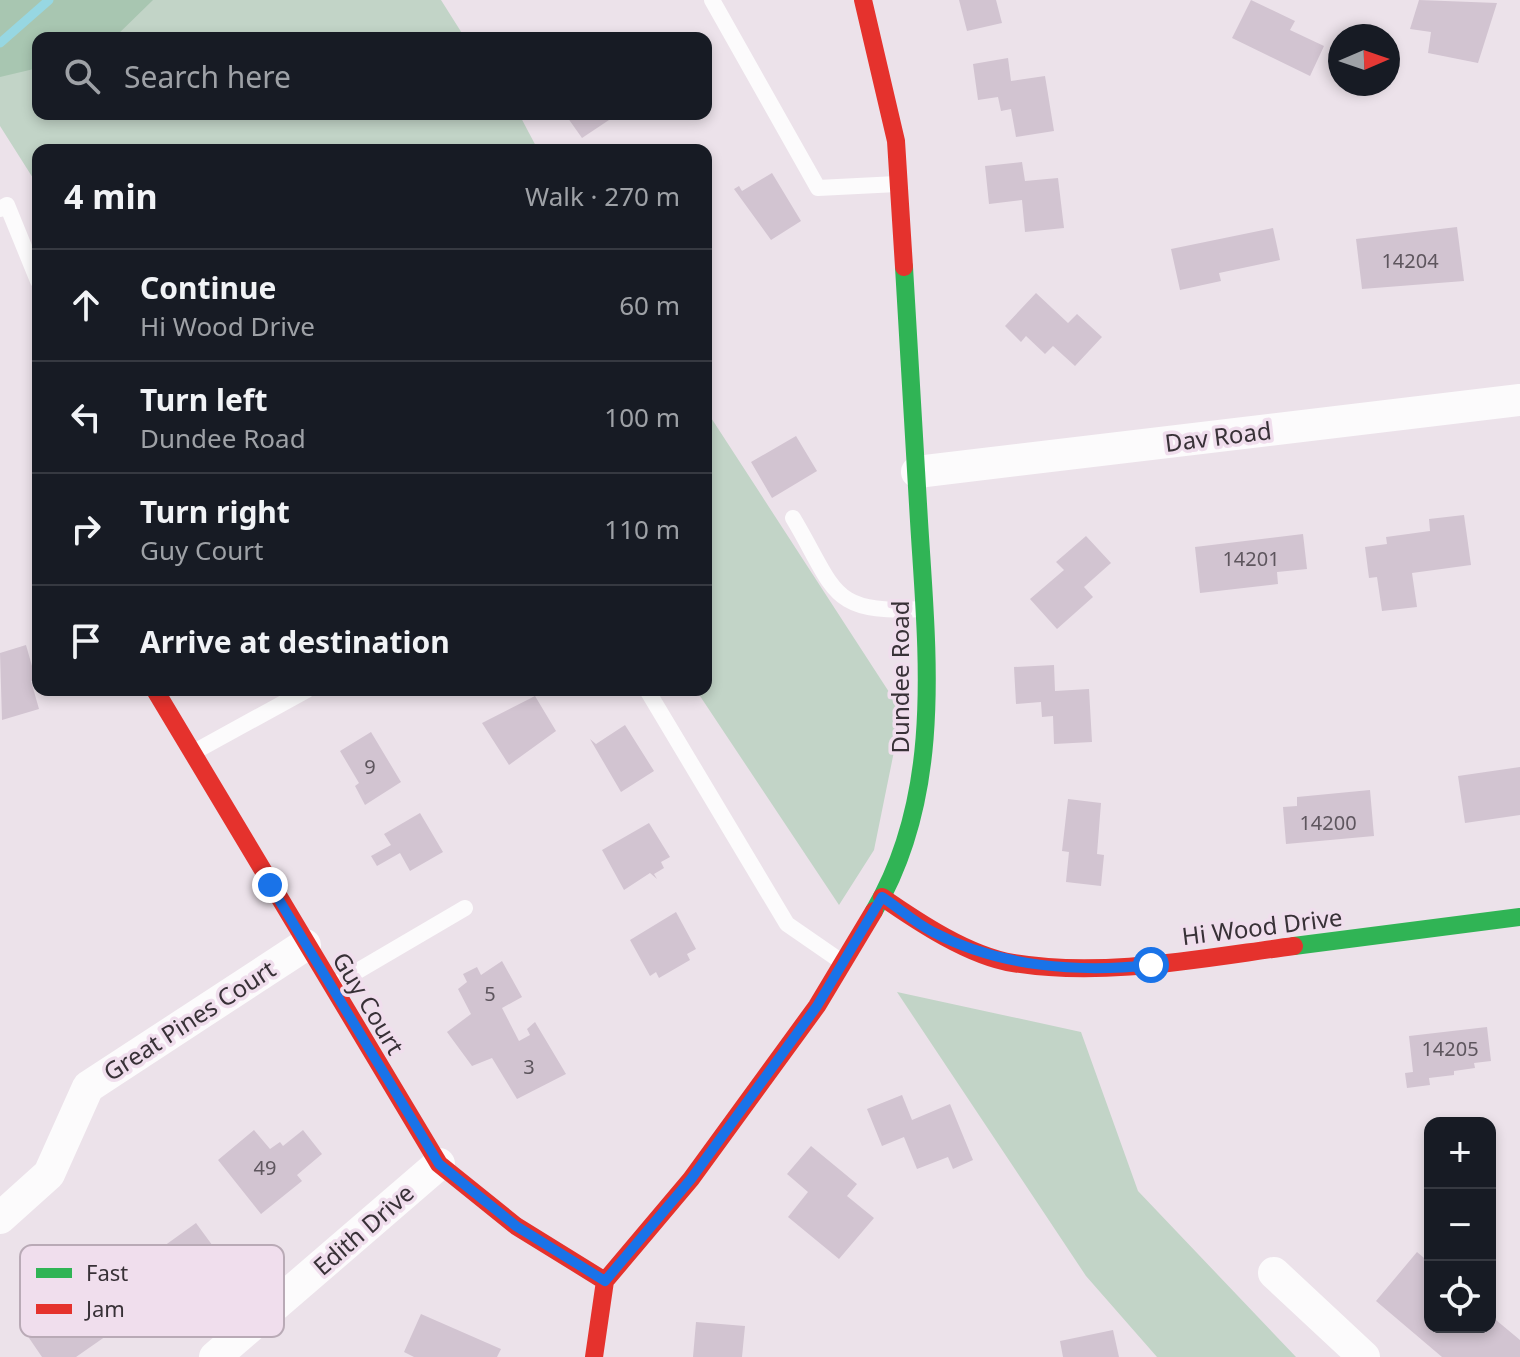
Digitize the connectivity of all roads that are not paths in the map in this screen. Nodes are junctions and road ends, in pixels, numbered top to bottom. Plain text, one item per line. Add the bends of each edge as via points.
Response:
1 (712, 0) edge
2 (863, 0) edge
3 (899, 184) junction
4 (0, 209) edge
5 (32, 266) edge
6 (1520, 400) edge
7 (917, 472) junction
8 (793, 518) dead end
9 (924, 609) junction
10 (159, 696) edge
11 (296, 696) edge
12 (651, 696) edge
13 (192, 753) junction
14 (882, 897) junction
15 (465, 908) dead end
16 (1520, 917) edge
17 (305, 945) junction
18 (843, 963) junction
19 (331, 987) junction
20 (439, 1164) junction
21 (0, 1218) edge
22 (1274, 1273) dead end
23 (605, 1281) junction
24 (284, 1298) edge
25 (238, 1337) edge
26 (215, 1357) edge
27 (594, 1357) edge
28 (1364, 1357) edge

1 - 3 lane via 818,188
2 - 3 street, Dundee Road via 896,141
3 - 7 street, Dundee Road
4 - 5 lane via 7,205
6 - 7 street, Dav Road
7 - 9 street, Dundee Road
8 - 9 lane via 840,598 880,611
9 - 14 street, Dundee Road via 925,757 910,831
10 - 13 street, Guy Court
11 - 13 lane
12 - 18 lane via 787,924
13 - 17 street, Guy Court
14 - 16 street, Hi Wood Drive via 933,932 1011,963 1125,968
14 - 18 street, Dundee Road
15 - 19 lane
17 - 19 street, Guy Court
17 - 21 street, Great Pines Court via 88,1087 49,1174
18 - 23 street, Dundee Road via 691,1179
19 - 20 street, Guy Court
20 - 23 street, Guy Court via 516,1226
20 - 24 street, Edith Drive
22 - 28 street
23 - 27 street
25 - 26 street, Edith Drive

